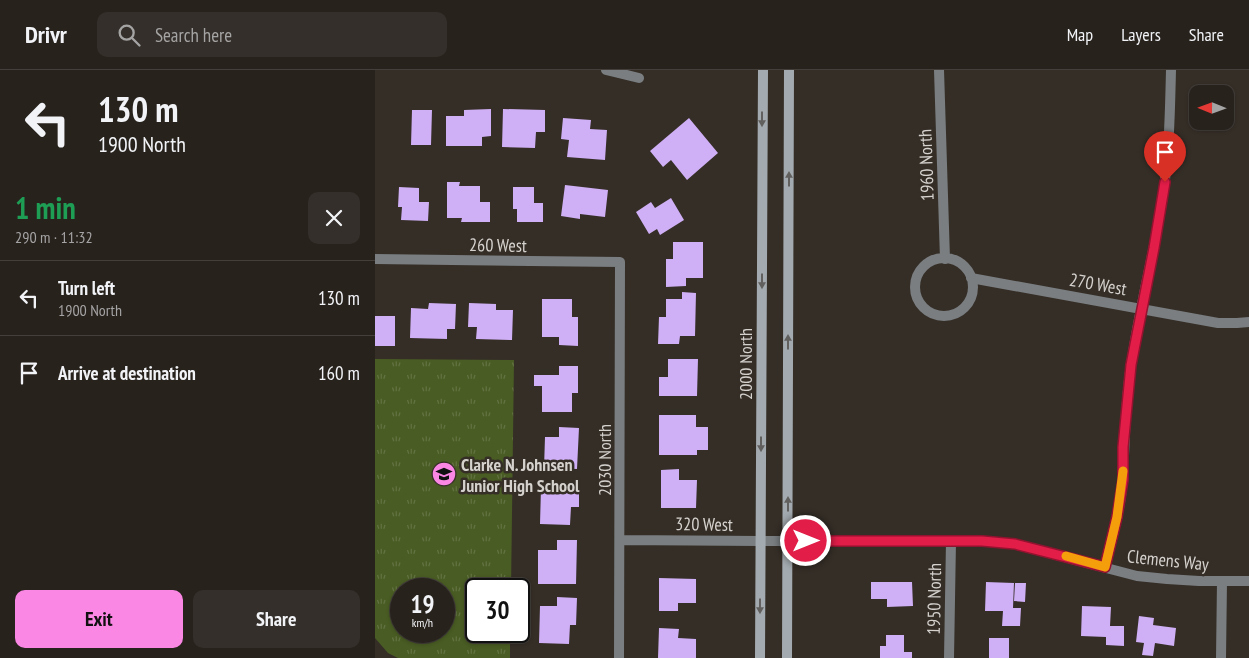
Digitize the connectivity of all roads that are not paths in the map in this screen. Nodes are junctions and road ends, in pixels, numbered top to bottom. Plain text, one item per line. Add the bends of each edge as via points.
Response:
1 (606, 70) edge
2 (763, 70) edge
3 (789, 70) edge
4 (939, 70) edge
5 (1171, 70) edge
6 (639, 78) dead end
7 (945, 258) junction
8 (375, 260) edge
9 (620, 262) joint
10 (971, 278) junction
11 (1142, 308) junction
12 (1249, 322) edge
13 (620, 540) junction
14 (760, 541) junction
15 (788, 541) junction
16 (951, 541) junction
17 (1105, 567) junction
18 (1222, 581) junction
19 (1249, 581) edge
20 (619, 658) edge
21 (760, 658) edge
22 (787, 658) edge
23 (949, 658) edge
24 (1221, 658) edge

1 - 6 street
2 -> 14 street, 2000 North
15 -> 3 street
4 - 7 street, 1960 North
5 - 11 street via 1167,164
7 - 10 street via 961,264
7 - 10 street via 928,263 917,278 916,296 927,310 943,316 961,310 971,296
8 - 9 street, 260 West
9 - 13 street, 2030 North
10 - 11 street, 270 West
11 - 12 street, 270 West via 1218,323
11 - 17 street via 1129,375 1123,480
13 - 14 street, 320 West
13 - 20 street, 2030 North
14 - 15 street, 320 West
14 -> 21 street, 2000 North
15 - 16 street, Clemens Way
15 - 22 street
16 - 17 street, Clemens Way via 1015,544
16 - 23 street, 1950 North
17 - 18 street, Clemens Way via 1137,576
18 - 19 street, Clemens Way
18 - 24 street

